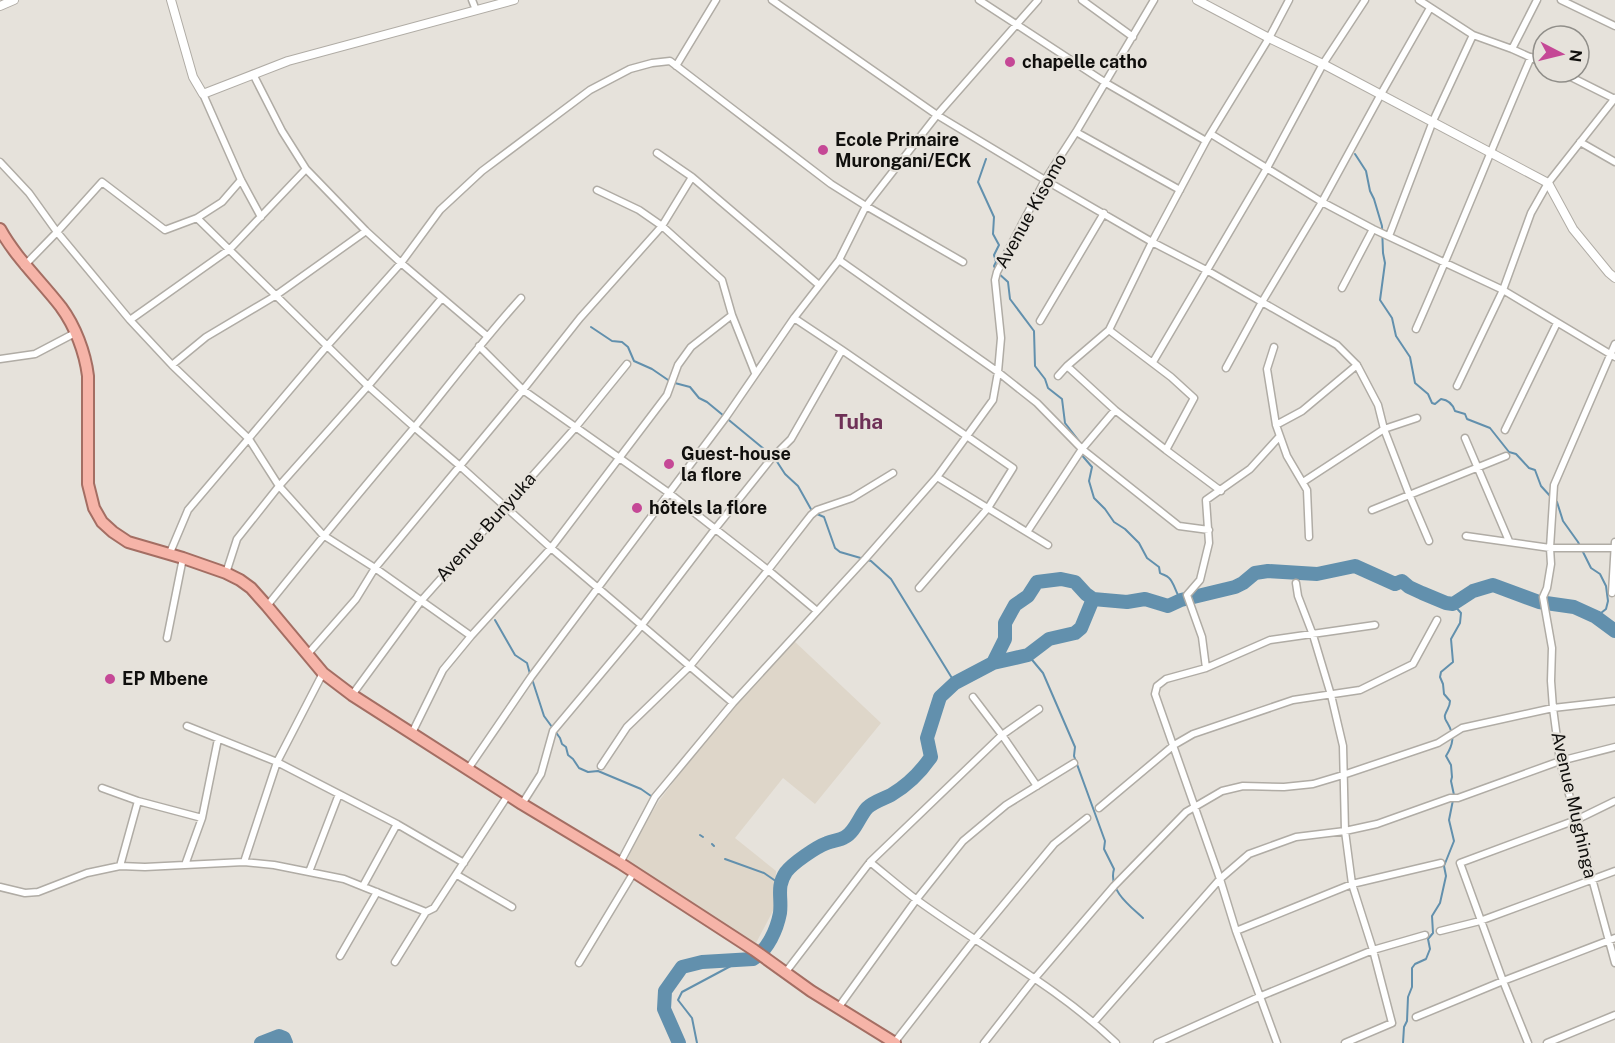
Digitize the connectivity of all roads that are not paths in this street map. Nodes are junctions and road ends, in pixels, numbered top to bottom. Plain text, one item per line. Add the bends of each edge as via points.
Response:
1 (14, 0) edge
2 (171, 0) edge
3 (472, 0) edge
4 (513, 0) edge
5 (716, 0) edge
6 (772, 0) edge
7 (979, 0) edge
8 (1038, 0) edge
9 (1082, 0) edge
10 (1154, 0) edge
11 (1197, 0) edge
12 (1289, 0) edge
13 (1365, 0) edge
14 (1419, 0) edge
15 (1537, 0) edge
16 (1561, 0) edge
17 (1213, 4) edge
18 (0, 6) edge
19 (1430, 8) junction
20 (476, 10) junction
21 (1016, 25) junction
22 (1615, 26) edge
23 (1473, 35) junction
24 (1133, 37) junction
25 (1269, 38) junction
26 (1512, 49) junction
27 (1531, 57) edge
28 (1531, 59) edge
29 (1323, 64) junction
30 (676, 66) junction
31 (253, 74) junction
32 (1106, 83) junction
33 (1586, 84) edge
34 (203, 94) junction
35 (1381, 94) junction
36 (1615, 99) edge
37 (937, 115) junction
38 (1433, 121) junction
39 (1076, 132) junction
40 (1211, 134) junction
41 (1206, 141) junction
42 (1580, 142) junction
43 (1490, 152) junction
44 (657, 153) dead end
45 (0, 162) edge
46 (1615, 162) edge
47 (1267, 168) junction
48 (306, 169) junction
49 (692, 177) junction
50 (242, 180) junction
51 (1045, 180) junction
52 (1548, 183) junction
53 (597, 190) dead end
54 (1180, 190) junction
55 (1323, 202) junction
56 (866, 206) junction
57 (1104, 213) junction
58 (261, 217) junction
59 (197, 218) junction
60 (662, 226) junction
61 (0, 229) edge
62 (1373, 229) junction
63 (366, 231) junction
64 (57, 232) junction
65 (1389, 236) junction
66 (1152, 242) junction
67 (230, 249) junction
68 (839, 260) junction
69 (963, 262) dead end
70 (401, 263) junction
71 (1445, 263) junction
72 (24, 266) junction
73 (1208, 271) junction
74 (1615, 278) edge
75 (819, 285) junction
76 (1342, 288) dead end
77 (1503, 290) junction
78 (275, 296) junction
79 (442, 298) junction
80 (521, 298) dead end
81 (1262, 302) junction
82 (732, 315) junction
83 (794, 318) junction
84 (130, 320) junction
85 (1040, 321) dead end
86 (1557, 323) junction
87 (1416, 329) dead end
88 (1109, 330) junction
89 (75, 333) junction
90 (487, 336) junction
91 (1615, 344) edge
92 (327, 346) junction
93 (479, 346) junction
94 (1274, 347) dead end
95 (842, 350) junction
96 (1613, 356) edge
97 (0, 359) edge
98 (1153, 363) junction
99 (627, 364) dead end
100 (172, 365) junction
101 (1358, 365) junction
102 (1067, 366) junction
103 (1226, 368) dead end
104 (998, 372) junction
105 (755, 373) junction
106 (1058, 376) dead end
107 (368, 386) junction
108 (1457, 386) dead end
109 (523, 390) junction
110 (1115, 410) junction
111 (1417, 418) dead end
112 (1276, 425) junction
113 (414, 427) junction
114 (575, 428) junction
115 (1384, 429) junction
116 (1505, 430) dead end
117 (968, 436) junction
118 (1279, 437) junction
119 (1465, 438) dead end
120 (249, 440) junction
121 (1082, 449) junction
122 (1166, 450) junction
123 (1506, 456) dead end
124 (619, 458) junction
125 (460, 466) junction
126 (1476, 467) junction
127 (893, 473) dead end
128 (937, 477) junction
129 (1303, 482) junction
130 (279, 486) junction
131 (1221, 490) junction
132 (669, 493) junction
133 (1409, 494) junction
134 (505, 506) junction
135 (988, 508) junction
136 (1372, 510) dead end
137 (715, 529) junction
138 (1209, 530) junction
139 (1027, 532) junction
140 (323, 535) junction
141 (1466, 536) dead end
142 (1309, 537) dead end
143 (1429, 541) dead end
144 (1509, 542) junction
145 (1048, 545) dead end
146 (1615, 546) edge
147 (1550, 548) junction
148 (550, 549) junction
149 (169, 555) junction
150 (183, 558) junction
151 (375, 568) junction
152 (768, 570) junction
153 (226, 573) junction
154 (1296, 583) dead end
155 (919, 588) dead end
156 (598, 589) junction
157 (1612, 593) dead end
158 (421, 601) junction
159 (267, 606) junction
160 (817, 611) junction
161 (1437, 620) dead end
162 (1375, 624) dead end
163 (641, 626) junction
164 (1313, 634) junction
165 (471, 636) junction
166 (167, 638) dead end
167 (307, 655) junction
168 (690, 666) junction
169 (1206, 668) junction
170 (323, 673) junction
171 (1331, 694) junction
172 (352, 695) junction
173 (973, 697) dead end
174 (1615, 701) edge
175 (733, 703) junction
176 (1552, 708) junction
177 (1039, 710) dead end
178 (187, 726) dead end
179 (412, 733) junction
180 (1002, 735) junction
181 (218, 739) junction
182 (1173, 745) junction
183 (1615, 747) edge
184 (277, 762) junction
185 (1560, 762) junction
186 (1074, 763) dead end
187 (601, 766) dead end
188 (468, 770) junction
189 (1343, 776) junction
190 (1037, 786) junction
191 (102, 789) dead end
192 (339, 794) junction
193 (508, 795) junction
194 (138, 801) junction
195 (1615, 801) edge
196 (522, 804) junction
197 (1195, 806) junction
198 (1099, 808) dead end
199 (201, 818) junction
200 (1087, 818) dead end
201 (1576, 820) junction
202 (397, 824) junction
203 (1345, 831) junction
204 (244, 862) junction
205 (870, 862) junction
206 (464, 863) junction
207 (620, 863) junction
208 (1441, 863) dead end
209 (185, 865) junction
210 (120, 866) junction
211 (1615, 871) edge
212 (309, 872) junction
213 (634, 872) junction
214 (457, 875) junction
215 (1220, 879) junction
216 (1592, 880) junction
217 (1352, 884) junction
218 (363, 886) junction
219 (0, 887) edge
220 (377, 892) junction
221 (916, 900) junction
222 (512, 907) dead end
223 (426, 912) junction
224 (1480, 921) junction
225 (1236, 931) junction
226 (1440, 931) dead end
227 (1425, 935) dead end
228 (975, 939) junction
229 (1612, 939) edge
230 (1373, 950) junction
231 (340, 956) dead end
232 (395, 962) dead end
233 (579, 963) dead end
234 (1615, 963) edge
235 (785, 973) junction
236 (1035, 978) junction
237 (1503, 981) junction
238 (1261, 996) junction
239 (838, 1008) junction
240 (1615, 1015) edge
241 (1416, 1017) dead end
242 (1094, 1022) junction
243 (894, 1043) edge
244 (984, 1043) edge
245 (1116, 1043) edge
246 (1157, 1043) edge
247 (1277, 1043) edge
248 (1345, 1043) edge
249 (1528, 1043) edge
250 (1547, 1043) edge

1 - 18 street
2 - 34 street via 193,77
3 - 20 street
4 - 20 street
5 - 30 street
6 - 37 street
7 - 21 street
8 - 21 street
9 - 24 street
10 - 24 street, Avenue Kisomo
11 - 17 street
12 - 25 street
13 - 29 street
14 - 19 street
15 - 26 street
16 - 22 street
17 - 25 street
19 - 23 street
19 - 35 street
20 - 31 street
21 - 32 street
21 - 37 street
23 - 26 street
23 - 38 street
24 - 32 street, Avenue Kisomo
25 - 29 street
25 - 40 street
26 - 27 street
28 - 43 street
29 - 35 street
29 - 47 street
30 - 56 street via 831,184
30 - 70 street via 670,61 630,69 590,90 482,171 440,210
31 - 34 street
31 - 48 street
32 - 39 street, Avenue Kisomo
32 - 41 street
33 - 36 street
34 - 50 street
35 - 38 street
35 - 55 street
36 - 42 street
37 - 51 street
37 - 56 street
38 - 43 street
38 - 65 street
39 - 51 street, Avenue Kisomo
39 - 54 street
40 - 41 street
40 - 47 street
41 - 54 street
42 - 46 street
42 - 52 street
43 - 52 street
43 - 71 street
44 - 49 street
45 - 64 street
47 - 55 street
47 - 73 street
48 - 58 street
48 - 63 street
49 - 60 street
49 - 75 street
50 - 58 street
50 - 59 street via 222,202
51 - 57 street
51 - 104 street, Avenue Kisomo via 995,280 1001,338
52 - 74 street via 1573,229
52 - 77 street via 1531,213
53 - 60 street
54 - 66 street
55 - 62 street
55 - 81 street
56 - 68 street
56 - 69 street
57 - 66 street
57 - 85 street
58 - 67 street
59 - 64 street via 165,230 102,182
59 - 67 street
60 - 82 street via 722,280
60 - 109 street via 580,318
61 - 72 highway
62 - 65 street
62 - 76 street
63 - 70 street
63 - 78 street
64 - 72 street
64 - 84 street
65 - 71 street
66 - 73 street
66 - 88 street
67 - 78 street
67 - 84 street
68 - 75 street
68 - 104 street
70 - 79 street
70 - 92 street
71 - 77 street
71 - 87 street
72 - 89 highway via 62,308
73 - 81 street
73 - 98 street
75 - 83 street
77 - 86 street
77 - 108 street
78 - 92 street
78 - 100 street via 206,337
79 - 90 street
79 - 107 street
80 - 90 street
81 - 101 street via 1336,345
81 - 103 street
82 - 105 street
82 - 124 street via 691,347 678,365 667,395
83 - 95 street
83 - 105 street
84 - 100 street
86 - 96 street
86 - 116 street
88 - 98 street
88 - 102 street
89 - 97 street via 35,354
89 - 149 highway via 88,376 88,484 94,508 102,522 128,542
90 - 93 street
91 - 96 street
92 - 107 street
92 - 120 street
93 - 109 street
93 - 113 street
94 - 112 street via 1267,369
95 - 117 street
95 - 137 street via 791,439
96 - 147 street via 1554,485
98 - 122 street via 1194,398
99 - 114 street, Avenue Bunyuka
100 - 120 street
101 - 112 street via 1302,411
101 - 115 street via 1378,405
102 - 106 street
102 - 110 street
104 - 117 street, Avenue Kisomo via 993,400
104 - 121 street via 1037,403
105 - 132 street
107 - 113 street
107 - 130 street
109 - 114 street
109 - 125 street
110 - 121 street
110 - 122 street
111 - 115 street
112 - 118 street
113 - 125 street
113 - 140 street
114 - 124 street
114 - 134 street, Avenue Bunyuka
115 - 129 street
115 - 133 street
117 - 128 street, Avenue Kisomo
117 - 135 street via 1013,468
118 - 129 street
118 - 131 street via 1250,469
119 - 126 street
120 - 130 street
120 - 149 street via 188,510
121 - 138 street via 1179,526
121 - 139 street
122 - 131 street
123 - 126 street
124 - 132 street
124 - 148 street
125 - 134 street
125 - 151 street
126 - 133 street
126 - 144 street
127 - 152 street via 868,490 810,515
128 - 135 street
128 - 160 street, Avenue Kisomo
129 - 142 street via 1307,490
130 - 140 street
130 - 153 street via 237,539
131 - 138 street via 1206,500
132 - 137 street
132 - 156 street
133 - 136 street
133 - 143 street
134 - 148 street
134 - 158 street, Avenue Bunyuka
135 - 139 street
135 - 155 street
137 - 152 street
137 - 163 street
138 - 169 street via 1200,580 1187,595 1202,637
139 - 145 street
140 - 151 street
140 - 159 street
141 - 144 street
144 - 147 street
146 - 147 street
146 - 157 street
147 - 176 street, Avenue Mughinga via 1551,564 1543,597 1552,648
148 - 156 street
148 - 165 street
149 - 150 highway
150 - 153 highway
150 - 166 street
151 - 158 street
151 - 167 street via 356,599
152 - 160 street
152 - 168 street
153 - 159 highway via 251,588
154 - 164 street
156 - 163 street
156 - 188 street via 531,677
158 - 165 street
158 - 172 street, Avenue Bunyuka
159 - 167 highway
160 - 175 street, Avenue Kisomo
161 - 171 street via 1413,664 1360,690
162 - 164 street
163 - 168 street
163 - 196 street via 555,730 541,774
164 - 169 street via 1270,640
164 - 171 street
165 - 179 street via 443,670
167 - 170 highway
168 - 175 street
168 - 187 street via 627,727
169 - 182 street via 1166,679 1157,686 1155,694
170 - 172 highway
170 - 184 street
171 - 182 street via 1293,700 1193,734
171 - 189 street via 1343,747
172 - 179 highway
173 - 180 street
174 - 176 street
175 - 207 street, Avenue Kisomo via 655,797
176 - 185 street, Avenue Mughinga
176 - 189 street via 1462,728 1438,744
177 - 180 street
178 - 181 street
179 - 188 highway
180 - 190 street
180 - 205 street
181 - 184 street
181 - 199 street
182 - 197 street
182 - 198 street
183 - 185 street
184 - 192 street
184 - 204 street
185 - 201 street, Avenue Mughinga
185 - 203 street via 1377,824
186 - 190 street
188 - 193 highway
189 - 197 street via 1284,787 1243,786 1222,791
189 - 203 street
190 - 221 street via 1006,805 963,841
191 - 194 street
192 - 202 street
192 - 212 street
193 - 196 highway
193 - 206 street
194 - 199 street
194 - 210 street
195 - 201 street
196 - 207 highway
197 - 215 street
197 - 236 street via 1115,884
199 - 209 street
200 - 228 street via 1054,843
201 - 216 street, Avenue Mughinga
201 - 224 street via 1460,863
202 - 206 street
202 - 218 street
203 - 215 street via 1296,837 1249,854
203 - 217 street
204 - 209 street
204 - 212 street
205 - 221 street
205 - 235 street
206 - 214 street
207 - 213 highway
208 - 217 street
209 - 210 street
210 - 219 street via 87,873 38,892
211 - 216 street
212 - 218 street
213 - 233 street
213 - 235 highway
214 - 222 street
214 - 223 street via 434,908
215 - 225 street
215 - 242 street
216 - 224 street
216 - 229 street, Avenue Mughinga
217 - 225 street
217 - 230 street
218 - 220 street
220 - 223 street
220 - 231 street
221 - 228 street
221 - 239 street
223 - 232 street
224 - 226 street
224 - 237 street
225 - 238 street
227 - 230 street
228 - 236 street
228 - 243 street
229 - 234 street, Avenue Mughinga
229 - 237 street
230 - 238 street
230 - 248 street via 1392,1023
235 - 239 highway
236 - 242 street
236 - 244 street
237 - 241 street
237 - 249 street
238 - 246 street
238 - 247 street
239 - 243 highway
240 - 250 street
242 - 245 street

